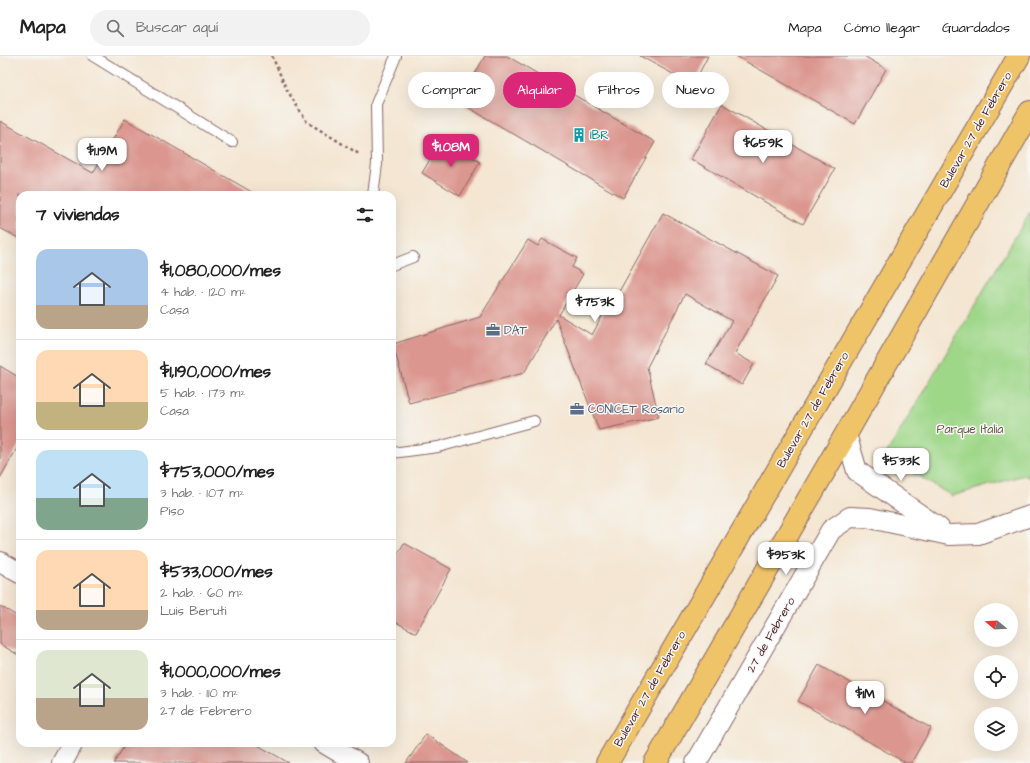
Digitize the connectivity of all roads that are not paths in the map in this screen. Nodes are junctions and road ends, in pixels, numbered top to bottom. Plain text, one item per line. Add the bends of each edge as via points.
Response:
1 (93, 56) edge
2 (396, 56) edge
3 (1019, 56) edge
4 (1030, 112) edge
5 (232, 142) dead end
6 (374, 191) edge
7 (413, 257) dead end
8 (396, 263) edge
9 (534, 421) dead end
10 (846, 434) junction
11 (396, 452) edge
12 (1030, 516) edge
13 (949, 535) junction
14 (0, 562) edge
15 (16, 571) edge
16 (71, 747) edge
17 (331, 747) edge
18 (62, 763) edge
19 (358, 763) edge
20 (607, 763) edge
21 (655, 763) edge
22 (696, 763) edge

1 - 5 lane
2 - 6 lane via 376,104 377,164
3 - 20 main road, Bulevar 27 de Febrero
4 - 10 main road
7 - 8 lane
9 - 11 lane via 438,447
10 - 13 street via 857,471
10 - 21 main road
12 - 13 street, 27 de Febrero via 978,534
13 - 22 street, 27 de Febrero via 870,518 850,517 831,530
14 - 15 street
16 - 18 street
17 - 19 street

